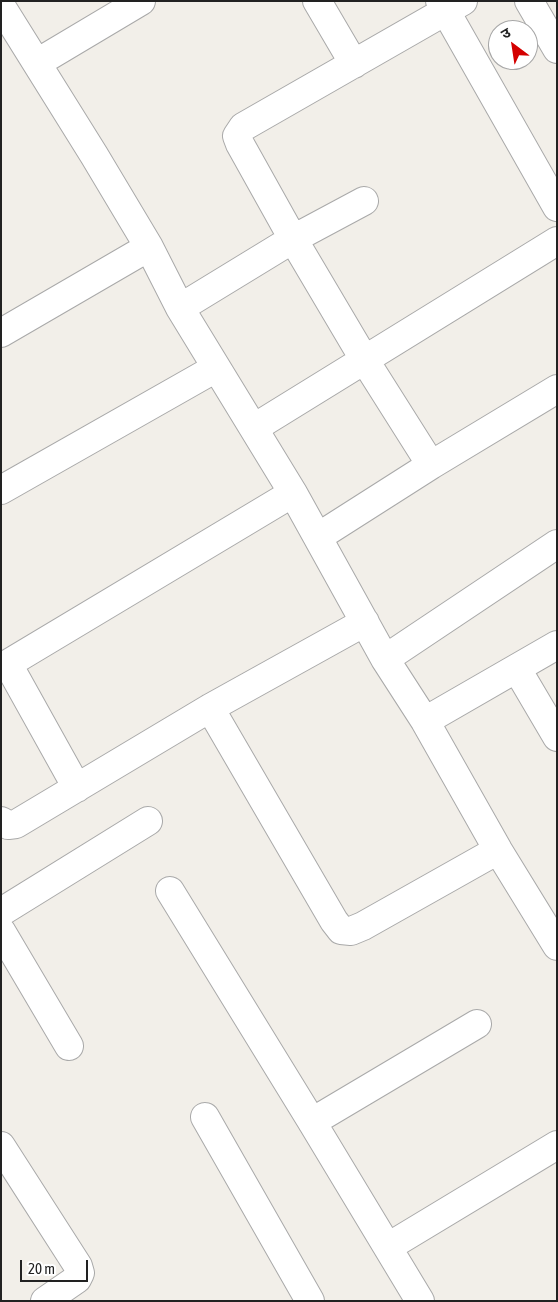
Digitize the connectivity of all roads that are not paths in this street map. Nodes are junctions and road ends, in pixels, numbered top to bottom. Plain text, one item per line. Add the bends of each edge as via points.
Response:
1 (140, 1) edge
2 (318, 1) edge
3 (529, 1) edge
4 (449, 4) edge
5 (1, 6) edge
6 (8, 33) edge
7 (557, 49) edge
8 (37, 63) junction
9 (354, 64) junction
10 (364, 201) dead end
11 (557, 207) edge
12 (293, 239) junction
13 (557, 241) edge
14 (149, 247) junction
15 (180, 308) junction
16 (1, 333) edge
17 (364, 359) junction
18 (216, 368) junction
19 (557, 389) edge
20 (254, 428) junction
21 (431, 465) junction
22 (1, 490) edge
23 (293, 494) junction
24 (318, 537) junction
25 (557, 544) edge
26 (365, 622) junction
27 (557, 645) edge
28 (384, 659) junction
29 (5, 666) edge
30 (517, 669) junction
31 (210, 708) junction
32 (424, 722) junction
33 (557, 737) edge
34 (77, 788) junction
35 (1, 821) edge
36 (148, 821) dead end
37 (498, 850) junction
38 (170, 890) dead end
39 (1, 912) edge
40 (550, 917) edge
41 (1, 931) edge
42 (557, 946) edge
43 (477, 1024) dead end
44 (69, 1046) dead end
45 (205, 1117) dead end
46 (312, 1122) junction
47 (557, 1145) edge
48 (1, 1146) edge
49 (388, 1247) junction
50 (45, 1301) edge
51 (310, 1301) edge
52 (420, 1301) edge

1 - 8 street
2 - 9 street
3 - 7 street
4 - 9 street
4 - 11 street
5 - 6 street
6 - 8 street
8 - 14 street
9 - 12 street via 243,128 237,136
10 - 12 street
12 - 15 street
12 - 17 street
13 - 17 street
14 - 15 street
14 - 16 street
15 - 18 street
17 - 20 street
17 - 21 street
18 - 20 street
18 - 22 street
19 - 21 street
20 - 23 street
21 - 24 street
23 - 24 street
23 - 29 street
24 - 26 street
25 - 28 street
26 - 28 street
26 - 31 street
27 - 30 street
28 - 32 street
29 - 34 street
30 - 32 street
30 - 33 street
31 - 34 street
31 - 37 street via 341,930 351,931 363,926
32 - 37 street
34 - 35 street via 16,824 8,825
36 - 39 street
37 - 40 street
38 - 46 street
40 - 42 street
41 - 44 street
43 - 46 street
45 - 51 street
46 - 49 street
47 - 49 street
48 - 50 street via 80,1273 77,1280
49 - 52 street

